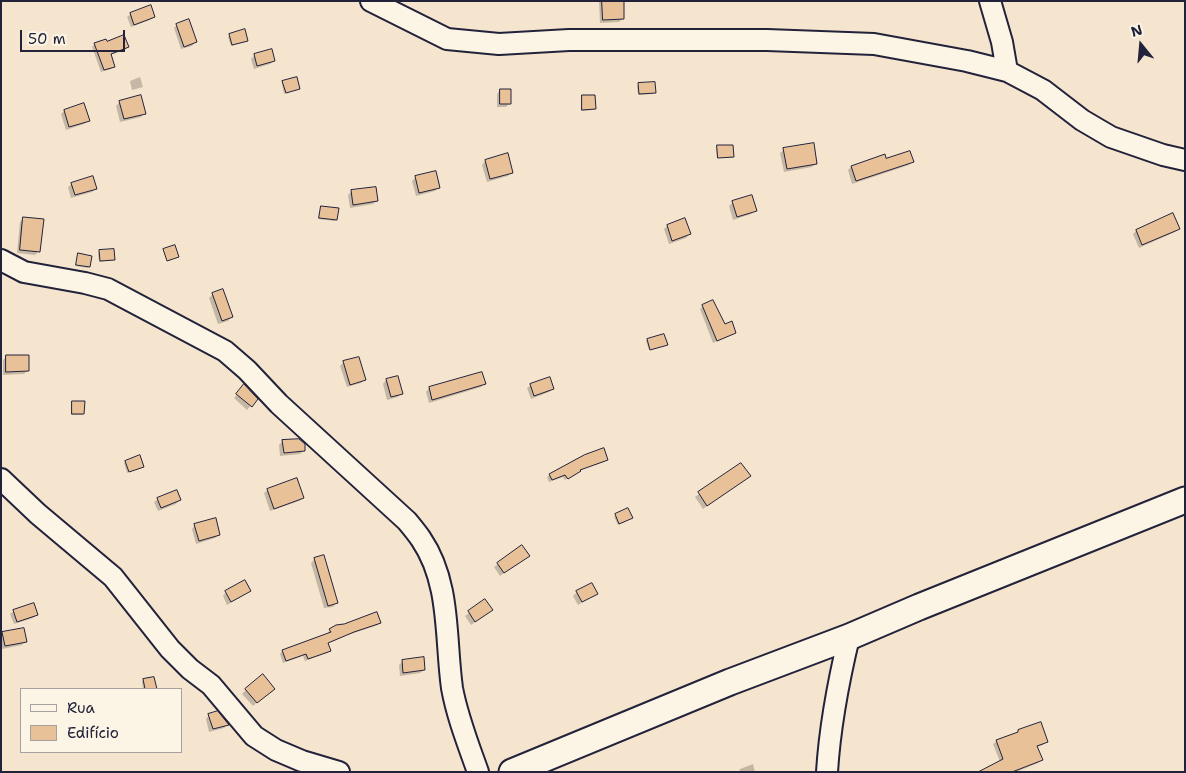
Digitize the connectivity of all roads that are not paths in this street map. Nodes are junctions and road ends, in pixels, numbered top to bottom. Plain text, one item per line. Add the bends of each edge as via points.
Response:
1 (371, 1) edge
2 (990, 1) edge
3 (1007, 71) junction
4 (1185, 160) edge
5 (2, 263) edge
6 (1, 479) edge
7 (1185, 500) edge
8 (849, 637) junction
9 (339, 772) edge
10 (478, 772) edge
11 (512, 772) edge
12 (827, 772) edge

1 - 3 street via 448,39 499,44 569,40 767,40 874,44 967,60
2 - 3 street
3 - 4 street via 1043,90 1082,120 1111,137
5 - 10 street via 24,272 108,289 225,351 407,521 422,540 441,586 452,689
6 - 9 street via 113,577 170,649 211,685 254,736 284,754
7 - 8 main road
8 - 11 main road
8 - 12 street via 836,693

